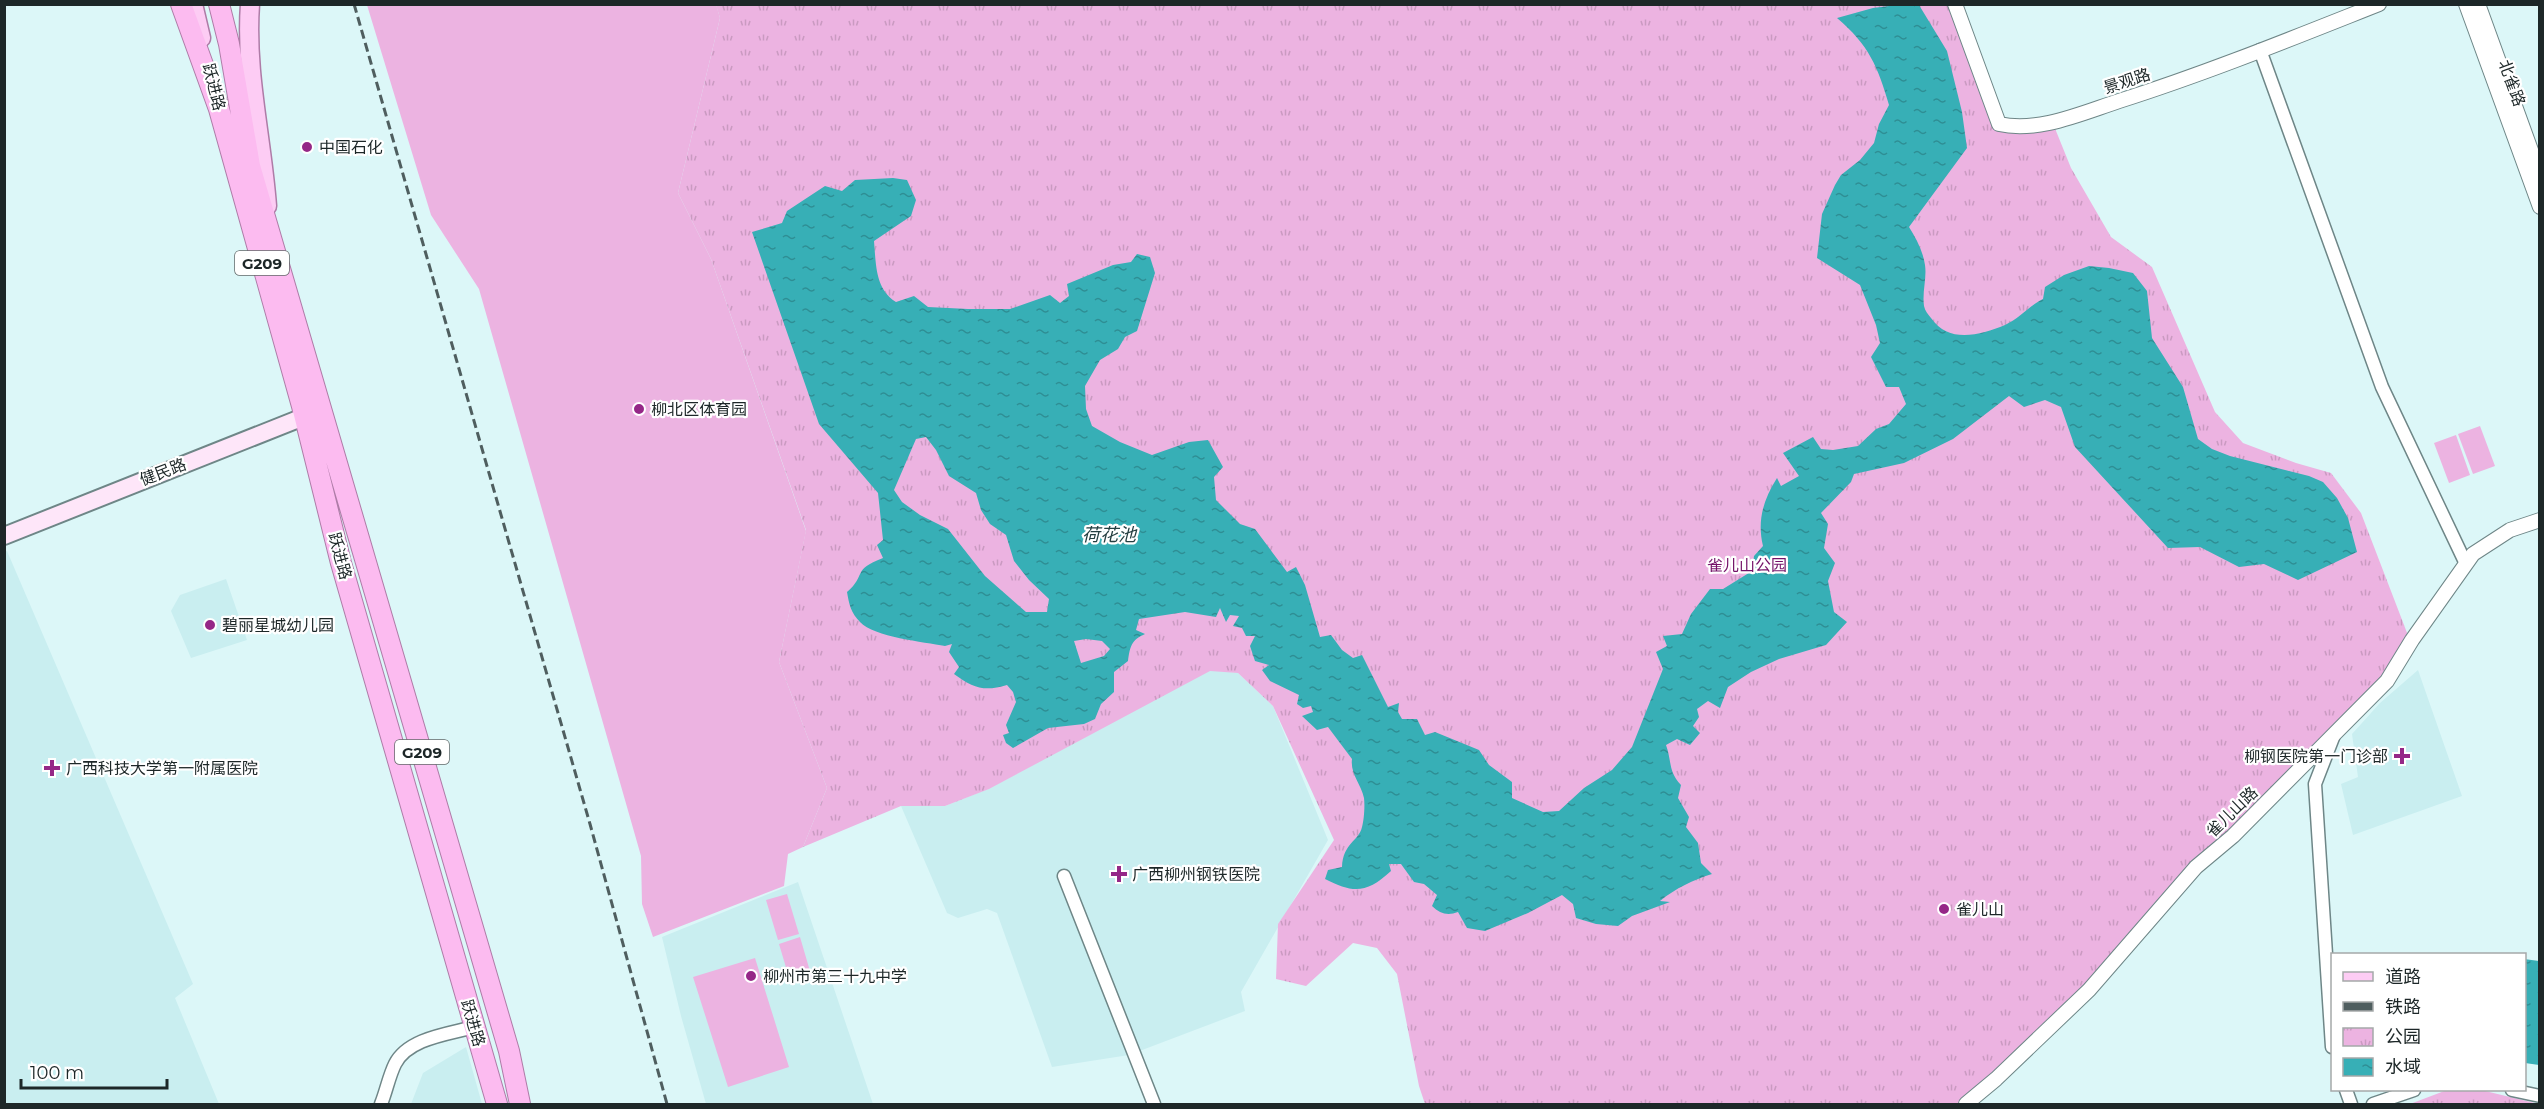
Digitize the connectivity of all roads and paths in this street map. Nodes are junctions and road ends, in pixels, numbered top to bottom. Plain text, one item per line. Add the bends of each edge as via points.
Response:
1 (181, 4) edge
2 (193, 4) edge
3 (219, 4) edge
4 (238, 4) edge
5 (250, 4) edge
6 (1955, 4) edge
7 (2379, 4) edge
8 (2466, 4) edge
9 (2478, 4) edge
10 (2260, 50) junction
11 (243, 97) junction
12 (219, 109) junction
13 (2540, 176) edge
14 (2540, 207) edge
15 (312, 409) junction
16 (2540, 520) edge
17 (4, 525) edge
18 (4, 536) edge
19 (2466, 564) junction
20 (2335, 734) junction
21 (1064, 876) dead end
22 (474, 1027) junction
23 (2331, 1032) edge
24 (2409, 1091) edge
25 (2520, 1091) edge
26 (2540, 1096) edge
27 (381, 1104) edge
28 (497, 1104) edge
29 (520, 1104) edge
30 (1154, 1104) edge
31 (1966, 1104) edge
32 (2373, 1104) edge

1 - 12 highway, G209
2 - 12 main road, 跃进路
3 - 11 highway, G209
4 - 11 main road, 跃进路
5 - 11 main road
6 - 10 street, 景观路 via 1999,124 2017,128 2078,114 2172,84
7 - 10 street, 景观路
8 - 14 street, 北雀路
9 - 13 street, 北雀路
10 - 19 street via 2382,387
11 - 15 highway, 跃进路 / G209 via 250,166
12 - 15 highway, 跃进路 / G209
15 - 17 main road, 健民路
15 - 18 main road, 健民路
15 - 22 highway, 跃进路 / G209 via 341,563
15 - 29 highway, 跃进路 / G209 via 510,1051
16 - 19 street, 雀儿山路 via 2493,539
19 - 20 street, 雀儿山路 via 2387,681
20 - 23 street via 2315,784
20 - 31 street, 雀儿山路 via 2233,836 2196,867 2089,990
21 - 30 street
22 - 27 street via 411,1047 395,1063
22 - 28 highway, 跃进路 / G209
24 - 32 street
25 - 26 street

